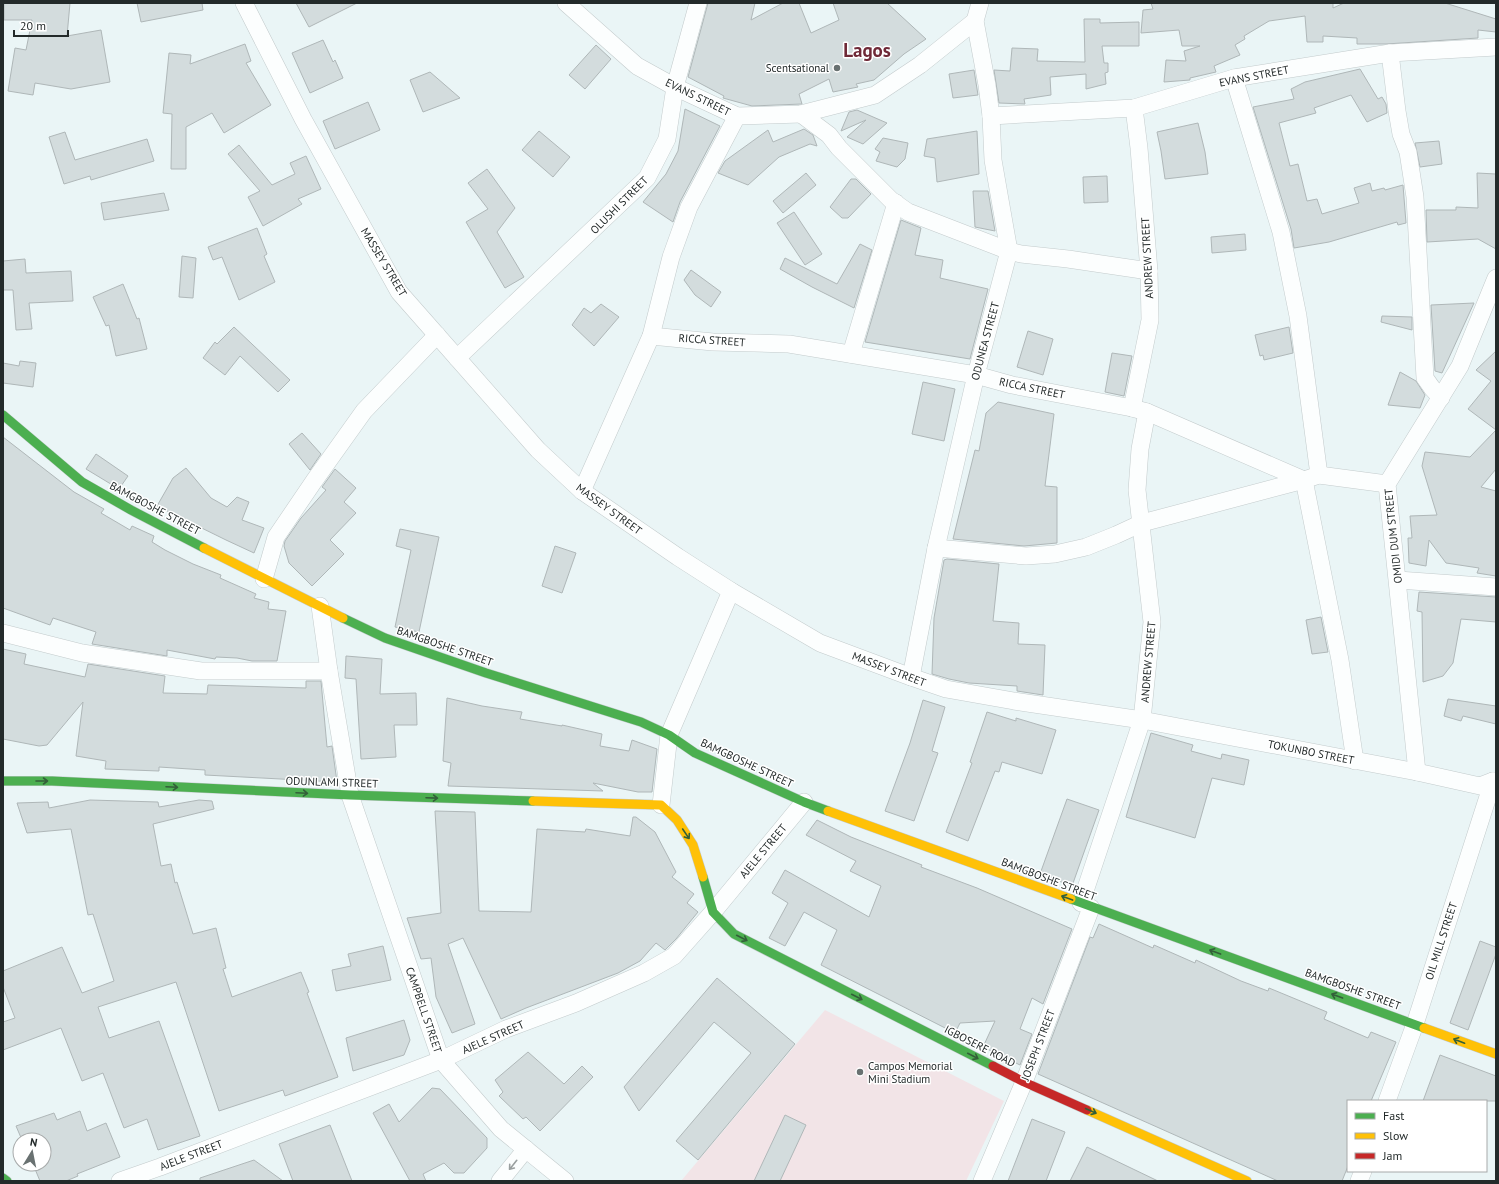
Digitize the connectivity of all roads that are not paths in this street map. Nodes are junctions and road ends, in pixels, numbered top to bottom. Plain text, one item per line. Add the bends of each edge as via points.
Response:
1 (244, 3) edge
2 (566, 3) edge
3 (698, 3) edge
4 (980, 3) edge
5 (975, 20) junction
6 (1496, 48) edge
7 (1390, 53) junction
8 (1234, 78) junction
9 (675, 87) junction
10 (1134, 108) junction
11 (801, 114) junction
12 (737, 116) junction
13 (991, 116) junction
14 (896, 204) junction
15 (1009, 252) junction
16 (1149, 271) junction
17 (1496, 278) edge
18 (437, 335) junction
19 (651, 336) junction
20 (851, 354) junction
21 (457, 358) junction
22 (976, 375) junction
23 (1441, 398) junction
24 (1139, 410) junction
25 (3, 414) edge
26 (1311, 478) junction
27 (1387, 484) junction
28 (582, 492) junction
29 (1142, 523) junction
30 (936, 548) junction
31 (264, 579) junction
32 (1398, 580) junction
33 (1496, 587) edge
34 (731, 591) junction
35 (320, 606) junction
36 (3, 633) edge
37 (329, 671) junction
38 (910, 677) junction
39 (1142, 720) junction
40 (669, 735) junction
41 (1355, 761) junction
42 (1417, 772) junction
43 (3, 781) edge
44 (1490, 789) edge
45 (350, 795) junction
46 (804, 802) junction
47 (661, 805) junction
48 (1086, 905) junction
49 (713, 912) junction
50 (1415, 1024) junction
51 (1496, 1054) edge
52 (441, 1060) junction
53 (1024, 1082) junction
54 (1387, 1100) edge
55 (526, 1149) junction
56 (3, 1178) edge
57 (7, 1181) edge
58 (120, 1181) edge
59 (500, 1181) edge
60 (565, 1181) edge
61 (982, 1181) edge
62 (1247, 1181) edge

1 - 18 street, MASSEY STREET via 303,119 399,292
2 - 9 street, EVANS STREET via 637,66
3 - 9 street, OLUSHI STREET
4 - 5 street, ODUNEA STREET
5 - 11 street, EVANS STREET via 920,65 875,95
5 - 13 street, ODUNEA STREET
6 - 7 street, EVANS STREET
7 - 8 street, EVANS STREET
7 - 23 street via 1397,111 1401,134 1408,152 1415,197 1425,378
8 - 10 street, EVANS STREET
8 - 26 street via 1281,232 1298,316
9 - 12 street, EVANS STREET
9 - 21 street, OLUSHI STREET via 666,139 648,178
10 - 13 street, EVANS STREET
10 - 16 street, ANDREW STREET
11 - 12 street, EVANS STREET
11 - 14 street via 829,135 880,191
12 - 19 street via 689,207 671,257
13 - 15 street, ODUNEA STREET via 993,160
14 - 15 street via 908,212
14 - 20 street
15 - 16 street
15 - 22 street, ODUNEA STREET
16 - 24 street, ANDREW STREET via 1150,320
17 - 23 street, OMIDI DUM STREET via 1460,366
18 - 21 street, MASSEY STREET
18 - 31 street via 364,411 314,481 276,537
19 - 20 street, RICCA STREET via 713,342 789,344
19 - 28 street
20 - 22 street, RICCA STREET
21 - 28 street, MASSEY STREET via 538,450
22 - 24 street, RICCA STREET via 1012,385
22 - 30 street, ODUNEA STREET
23 - 27 street, OMIDI DUM STREET
24 - 26 street, RICCA STREET
24 - 29 street, ANDREW STREET via 1138,490
25 - 31 main road, BAMGBOSHE STREET via 82,482
26 - 27 street
26 - 29 street
26 - 41 street
27 - 32 street, OMIDI DUM STREET
28 - 34 street, MASSEY STREET
29 - 30 street via 1086,547 1055,554 1026,556
29 - 39 street, ANDREW STREET via 1152,622
30 - 38 street, ODUNEA STREET
31 - 35 main road, BAMGBOSHE STREET
32 - 33 street
32 - 42 street, OMIDI DUM STREET
34 - 38 street, MASSEY STREET via 820,643
34 - 40 street
35 - 37 street, CAMPBELL STREET
35 - 40 main road, BAMGBOSHE STREET via 385,638 641,722
36 - 37 street via 82,653 201,671
37 - 45 street, CAMPBELL STREET
38 - 39 street, MASSEY STREET via 946,689
39 - 41 street, TOKUNBO STREET
39 - 48 street, ANDREW STREET
40 - 46 main road, BAMGBOSHE STREET via 695,753
40 - 47 street
41 - 42 street, TOKUNBO STREET
42 - 44 street, TOKUNBO STREET
43 -> 45 main road, ODUNLAMI STREET
44 - 50 street, OIL MILL STREET
45 -> 47 main road, ODUNLAMI STREET
45 - 52 street, CAMPBELL STREET
48 -> 46 main road, BAMGBOSHE STREET
46 - 49 street, AJELE STREET
47 -> 49 main road via 677,820 693,845
50 -> 48 main road, BAMGBOSHE STREET
48 - 53 street, JOSEPH STREET
49 - 52 street, AJELE STREET via 674,956 644,974 506,1029
49 -> 53 main road, IGBOSERE ROAD via 734,934
51 -> 50 main road, BAMGBOSHE STREET
50 - 54 street, OIL MILL STREET
52 - 55 street, CAMPBELL STREET via 501,1130
52 - 58 street, AJELE STREET
53 - 61 street, JOSEPH STREET
53 -> 62 main road, IGBOSERE ROAD
55 -> 59 street
55 - 60 street, CAMPBELL STREET
56 - 57 main road

